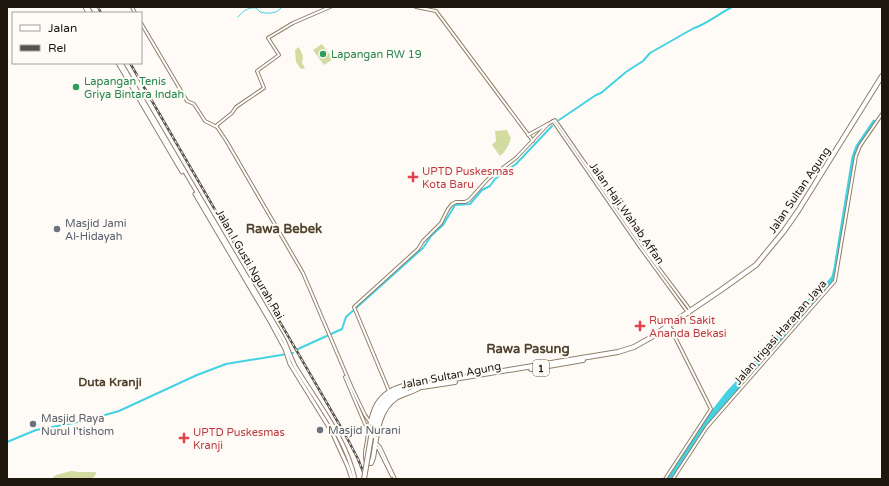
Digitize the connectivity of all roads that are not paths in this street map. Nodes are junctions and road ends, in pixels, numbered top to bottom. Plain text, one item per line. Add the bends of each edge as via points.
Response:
1 (330, 7) edge
2 (416, 7) edge
3 (142, 25) edge
4 (120, 64) edge
5 (882, 76) edge
6 (882, 79) edge
7 (882, 114) edge
8 (548, 124) junction
9 (217, 127) junction
10 (528, 135) junction
11 (533, 141) junction
12 (841, 144) junction
13 (170, 150) junction
14 (242, 274) junction
15 (246, 274) junction
16 (690, 312) junction
17 (272, 323) junction
18 (670, 328) junction
19 (549, 365) junction
20 (345, 377) dead end
21 (418, 386) junction
22 (390, 392) junction
23 (353, 393) junction
24 (383, 402) junction
25 (370, 422) junction
26 (369, 429) junction
27 (376, 445) junction
28 (394, 478) edge
29 (354, 479) edge
30 (366, 479) edge
31 (665, 479) edge
32 (673, 479) edge

1 - 9 street via 293,23 268,38 279,55 257,71 264,88 236,107
2 - 10 street via 436,11
3 - 9 street via 187,101 194,104 204,121
4 - 13 main road, Jalan I Gusti Ngurah Rai
5 - 12 highway, Jalan Sultan Agung / 1
6 - 12 highway, Jalan Sultan Agung / 1
7 - 32 street, Jalan Irigasi Harapan Jaya via 856,156 835,281 707,427
8 - 10 street
8 - 11 street
8 - 16 street, Jalan Haji Wahab Affan via 554,121 643,251
9 - 23 street via 303,273
10 - 11 street
11 - 22 street via 469,200 452,204 441,223 418,249 354,307
12 - 16 highway, Jalan Sultan Agung / 1 via 788,229 766,257 742,279
13 - 14 main road, Jalan I Gusti Ngurah Rai
13 - 15 main road, Jalan I Gusti Ngurah Rai
14 - 15 main road
14 - 17 main road, Jalan I Gusti Ngurah Rai
15 - 17 main road, Jalan I Gusti Ngurah Rai
16 - 18 highway, Jalan Sultan Agung / 1
16 - 19 highway, Jalan Sultan Agung / 1 via 634,347
17 - 29 main road, Jalan I Gusti Ngurah Rai via 290,359 341,443
18 - 19 highway, Jalan Sultan Agung / 1 via 629,351
18 - 31 street via 711,410
19 - 21 highway, Jalan Sultan Agung / 1
20 - 23 street
21 - 22 highway via 406,385
21 - 24 highway, Jalan Sultan Agung / 1
21 - 27 highway via 388,406 379,422
22 - 24 highway
23 - 25 street
23 - 26 street
24 - 25 highway via 372,413
24 - 30 highway, Jalan Sultan Agung / 1, bridge
24 - 30 highway, Jalan Sultan Agung / 1, bridge via 373,425
25 - 26 highway
26 - 27 highway via 367,462 372,462
27 - 28 street via 380,446

